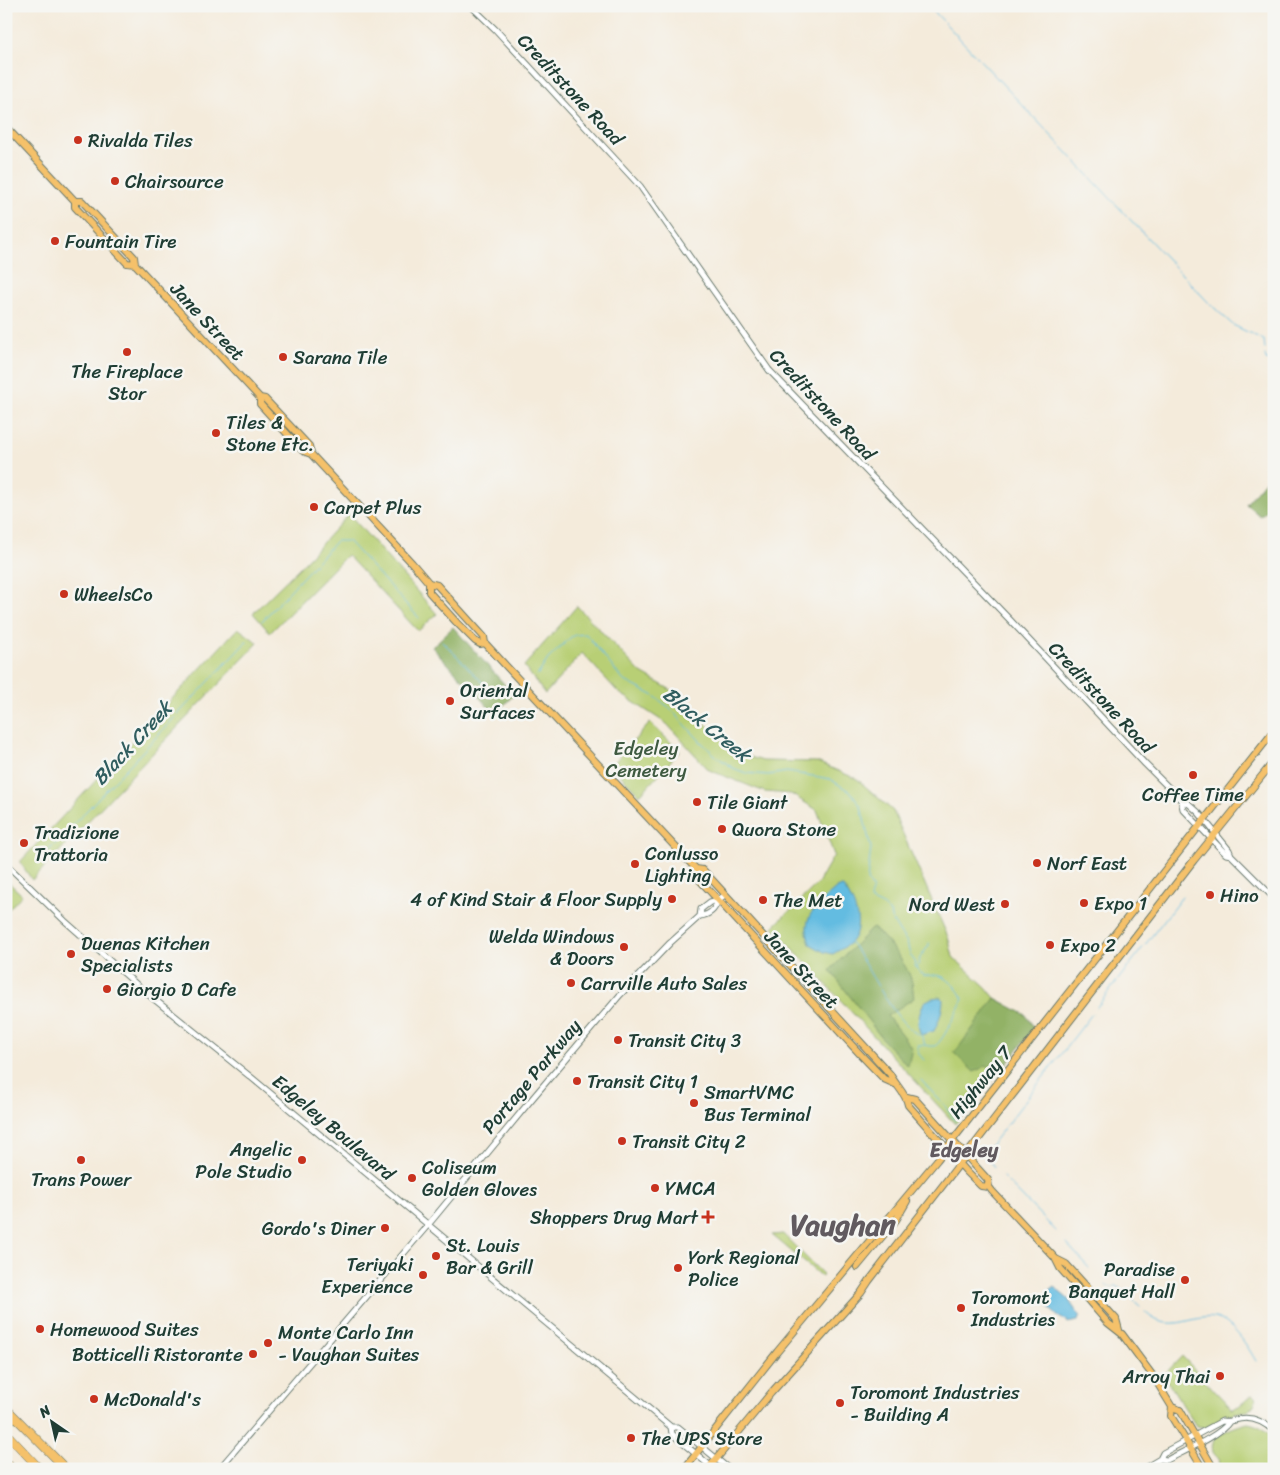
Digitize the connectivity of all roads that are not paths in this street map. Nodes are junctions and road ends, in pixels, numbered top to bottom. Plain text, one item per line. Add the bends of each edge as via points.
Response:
1 (471, 6) edge
2 (6, 127) edge
3 (429, 583) junction
4 (485, 643) junction
5 (1274, 731) edge
6 (1274, 760) edge
7 (1181, 800) junction
8 (1205, 819) junction
9 (1199, 826) junction
10 (1214, 836) junction
11 (6, 864) edge
12 (696, 869) junction
13 (725, 895) junction
14 (1274, 898) edge
15 (718, 900) junction
16 (700, 916) junction
17 (895, 1084) junction
18 (907, 1097) junction
19 (952, 1142) junction
20 (946, 1149) junction
21 (965, 1157) junction
22 (960, 1164) junction
23 (989, 1187) junction
24 (914, 1190) junction
25 (427, 1224) junction
26 (857, 1267) dead end
27 (1172, 1407) junction
28 (6, 1408) edge
29 (671, 1427) junction
30 (1274, 1431) edge
31 (6, 1433) edge
32 (1197, 1440) junction
33 (1188, 1444) junction
34 (702, 1446) junction
35 (696, 1453) junction
36 (717, 1458) junction
37 (6, 1462) edge
38 (711, 1468) edge
39 (12, 1469) edge
40 (40, 1469) edge
41 (66, 1469) edge
42 (219, 1469) edge
43 (684, 1469) edge
44 (729, 1469) edge
45 (1143, 1469) edge
46 (1203, 1469) edge
47 (1214, 1469) edge

1 - 7 street, Creditstone Road via 640,186 769,370
2 - 3 main road, Jane Street via 75,201 75,207 127,263 135,264 260,398 260,404 303,451 311,454
3 - 4 main road, Jane Street via 437,585 484,637
3 - 4 main road, Jane Street via 430,592 457,623 475,641
4 - 12 main road, Jane Street
5 - 8 main road, Highway 7
6 - 10 main road, Highway 7
7 - 8 street, Creditstone Road
7 - 9 street, Creditstone Road via 1183,809
8 - 9 main road, Highway 7
8 - 10 street, Creditstone Road
9 - 10 street, Creditstone Road
9 - 19 main road, Highway 7
10 - 14 street, Creditstone Road via 1226,854 1231,855
10 - 21 main road, Highway 7
11 - 25 street, Edgeley Boulevard via 144,992
12 - 13 main road, Jane Street via 703,870
12 - 15 main road, Jane Street via 696,876
13 - 15 street, Portage Parkway
13 - 17 main road, Jane Street via 890,1074
15 - 16 street, Portage Parkway via 701,909
15 - 16 street, Portage Parkway via 716,908 707,916
15 - 17 main road, Jane Street via 884,1079
16 - 25 street, Portage Parkway via 620,995
17 - 18 main road, Jane Street
18 - 19 main road, Jane Street via 915,1099
18 - 20 main road, Jane Street via 908,1104
19 - 20 main road, Highway 7
19 - 21 main road, Jane Street
20 - 22 main road, Jane Street
20 - 24 main road, Highway 7
21 - 22 main road, Highway 7
21 - 23 main road, Jane Street via 988,1180
22 - 23 main road, Jane Street via 981,1186
22 - 36 main road, Highway 7 via 862,1293
23 - 27 main road, Jane Street via 1055,1258 1108,1323 1120,1330
24 - 26 main road via 896,1220
24 - 34 main road, Highway 7
25 - 29 street, Edgeley Boulevard
25 - 42 street, Portage Parkway
27 - 32 main road, Jane Street via 1180,1410
27 - 33 main road, Jane Street via 1171,1416
28 - 41 highway
29 - 34 street, Edgeley Boulevard via 678,1427
29 - 35 street, Edgeley Boulevard via 672,1434
30 - 32 street via 1265,1423 1245,1418 1229,1422 1226,1428
31 - 40 highway
32 - 33 street
32 - 47 main road, Jane Street
33 - 45 street via 1167,1460 1160,1459
33 - 46 main road, Jane Street
34 - 35 main road, Highway 7
34 - 36 street, Edgeley Boulevard
35 - 38 street, Edgeley Boulevard
35 - 43 main road, Highway 7
36 - 38 main road, Highway 7
36 - 44 street, Edgeley Boulevard
37 - 39 highway

